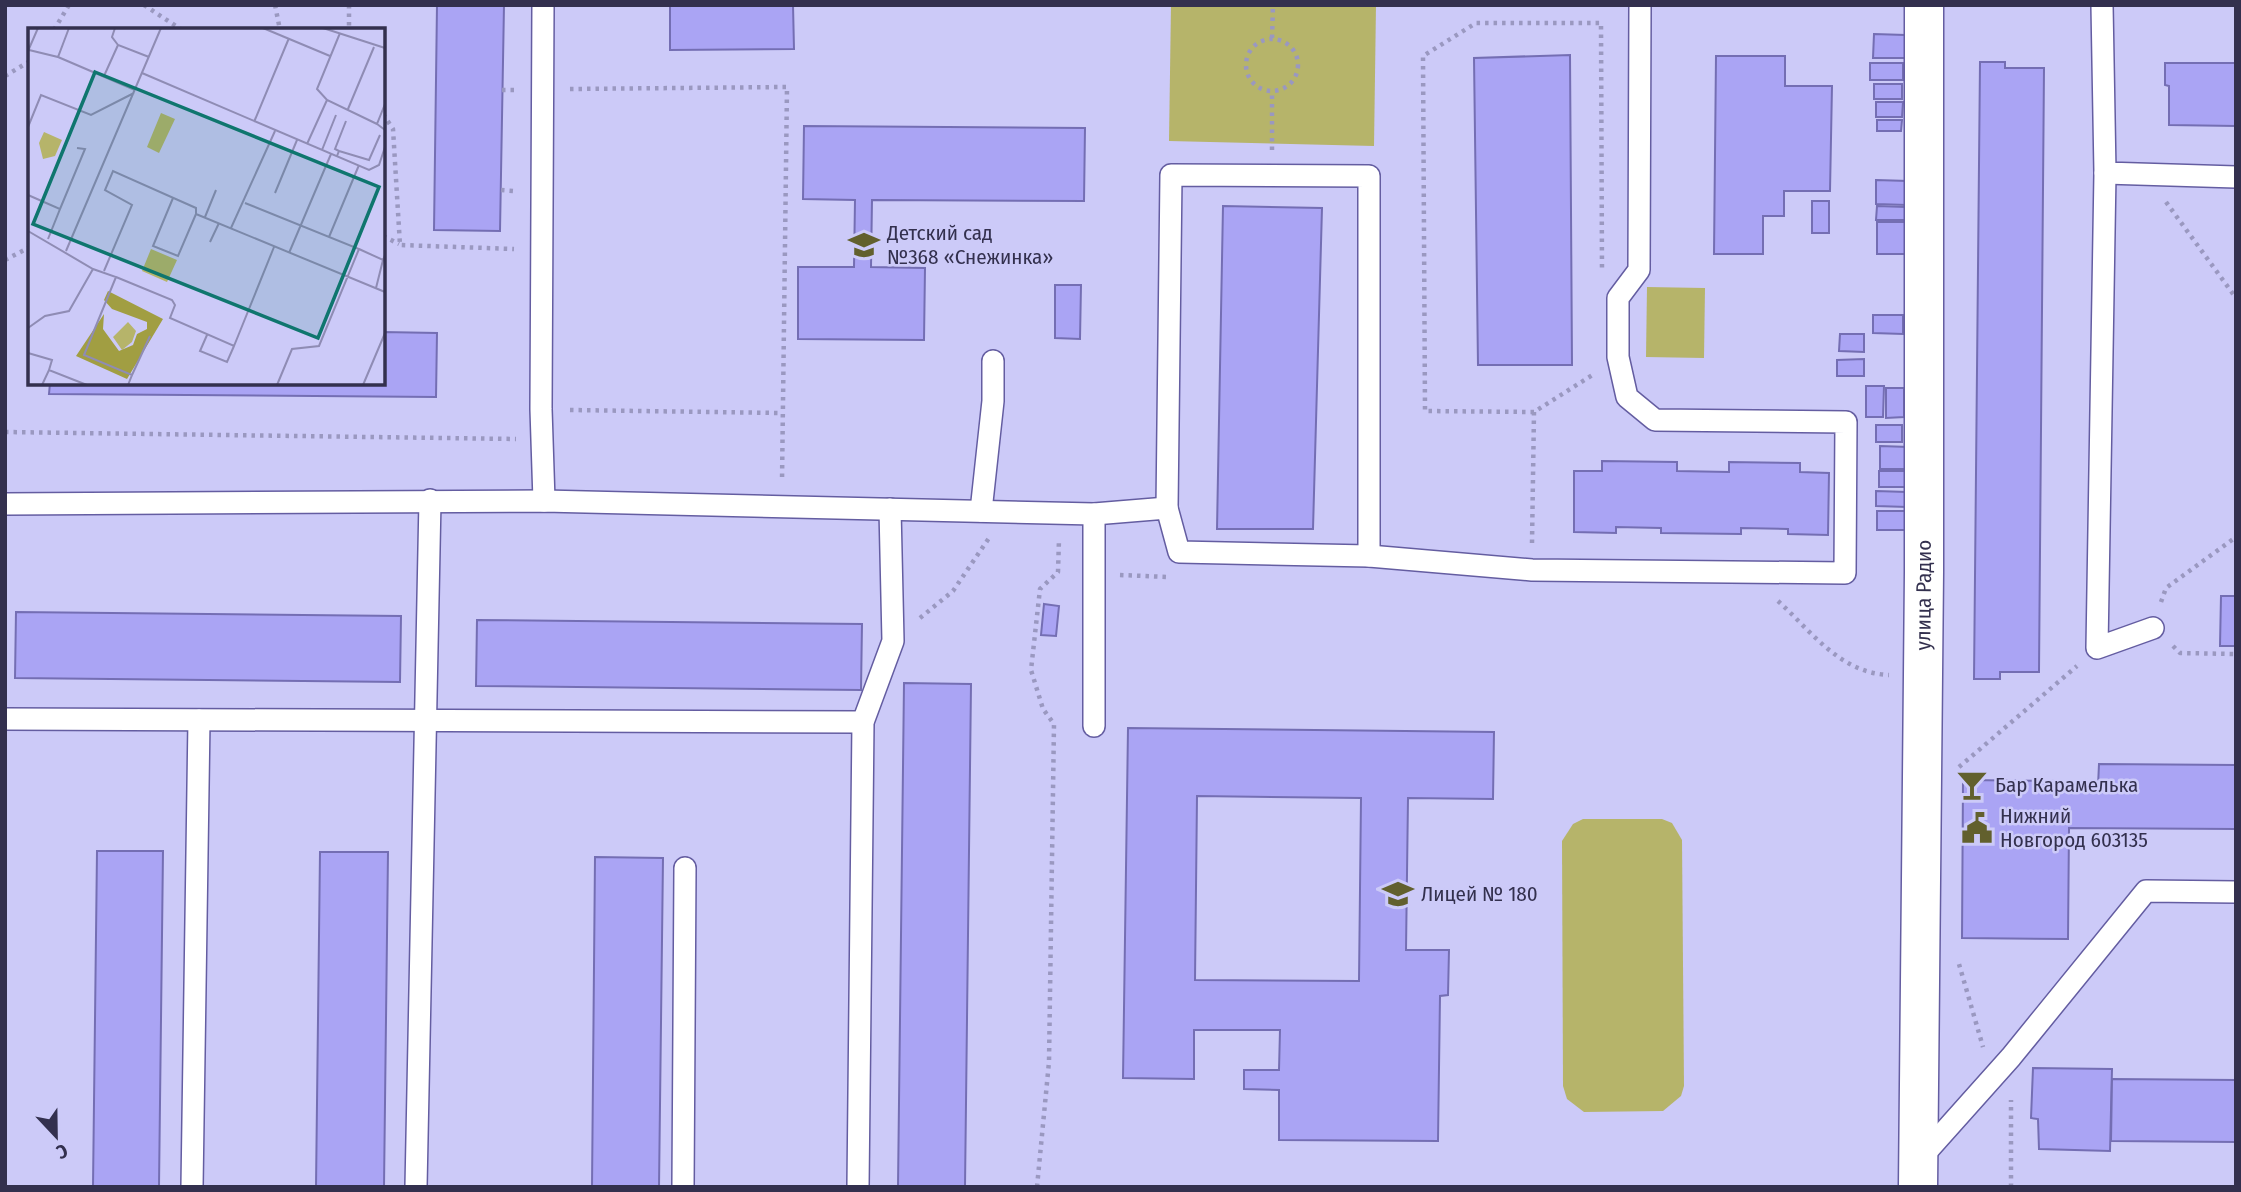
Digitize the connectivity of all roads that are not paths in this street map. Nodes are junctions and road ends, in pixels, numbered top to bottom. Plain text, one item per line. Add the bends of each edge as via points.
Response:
1 (543, 5) edge
2 (1640, 5) edge
3 (1924, 5) edge
4 (2102, 5) edge
5 (2105, 173) junction
6 (2236, 177) edge
7 (993, 361) dead end
8 (430, 500) junction
9 (544, 500) junction
10 (5, 504) edge
11 (1167, 508) junction
12 (890, 509) junction
13 (981, 511) junction
14 (1094, 514) junction
15 (1369, 556) junction
16 (2153, 628) road end
17 (5, 719) edge
18 (425, 719) junction
19 (199, 720) junction
20 (863, 722) junction
21 (1094, 726) dead end
22 (685, 868) dead end
23 (2236, 892) edge
24 (1918, 1173) edge
25 (192, 1187) edge
26 (416, 1187) edge
27 (683, 1187) edge
28 (858, 1187) edge

1 - 9 lane
2 - 15 lane via 1639,270 1618,298 1619,357 1628,397 1655,420 1846,422 1845,573 1532,570
3 - 24 street, улица Радио
4 - 5 lane
5 - 6 lane
5 - 16 lane via 2097,648
7 - 13 lane
8 - 9 lane
8 - 10 lane
8 - 18 lane
9 - 12 lane
11 - 14 lane
11 - 15 lane via 1179,552
11 - 15 lane via 1171,175 1369,176
12 - 13 lane
12 - 20 lane via 893,641
13 - 14 lane
14 - 21 lane
17 - 19 lane
18 - 19 lane
18 - 20 lane
18 - 26 lane
19 - 25 lane
20 - 28 lane
22 - 27 lane
23 - 24 lane via 2146,891

